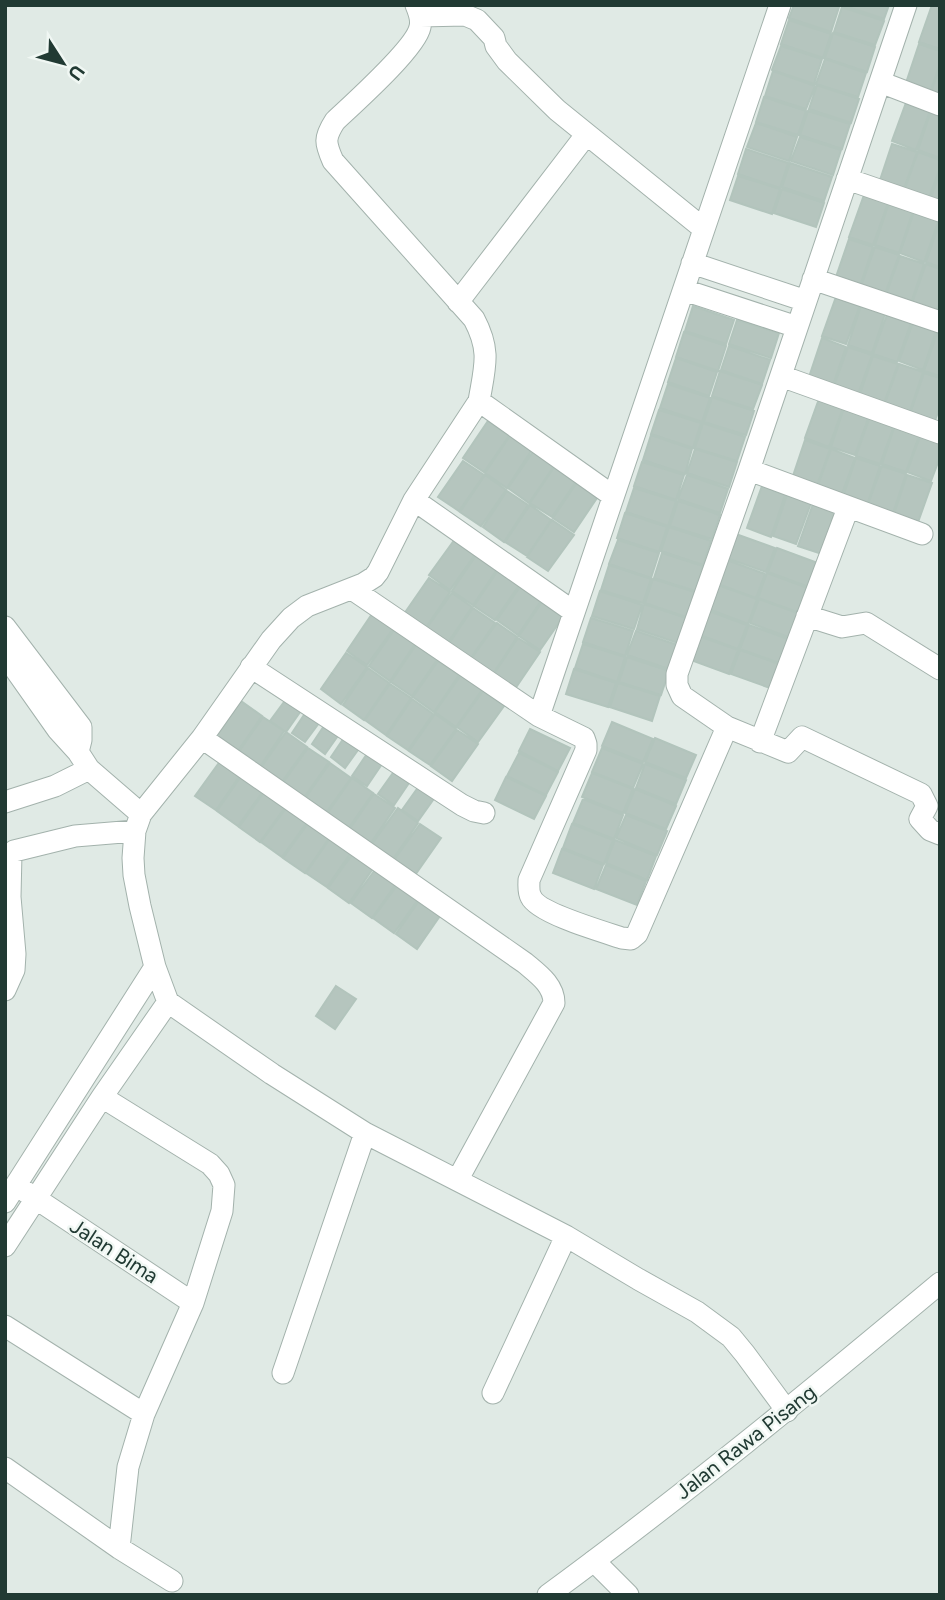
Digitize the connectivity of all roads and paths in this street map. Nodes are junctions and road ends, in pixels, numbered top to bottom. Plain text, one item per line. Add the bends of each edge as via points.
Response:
1 (780, 5) edge
2 (906, 5) edge
3 (418, 11) edge
4 (880, 82) junction
5 (940, 105) edge
6 (586, 135) junction
7 (847, 179) junction
8 (940, 211) edge
9 (704, 229) junction
10 (692, 263) junction
11 (813, 279) junction
12 (684, 290) junction
13 (806, 301) junction
14 (458, 302) junction
15 (940, 322) edge
16 (797, 327) junction
17 (781, 376) junction
18 (479, 401) junction
19 (940, 433) edge
20 (748, 470) junction
21 (613, 496) junction
22 (414, 500) junction
23 (848, 508) junction
24 (922, 534) dead end
25 (352, 589) junction
26 (574, 612) junction
27 (807, 616) junction
28 (5, 627) edge
29 (5, 655) edge
30 (251, 667) junction
31 (940, 669) edge
32 (539, 716) junction
33 (727, 727) junction
34 (202, 738) junction
35 (760, 742) junction
36 (83, 761) junction
37 (5, 803) edge
38 (484, 813) dead end
39 (138, 823) junction
40 (940, 834) edge
41 (7, 904) edge
42 (155, 967) junction
43 (5, 990) edge
44 (168, 1002) junction
45 (102, 1097) junction
46 (365, 1133) junction
47 (458, 1180) junction
48 (9, 1188) edge
49 (36, 1199) junction
50 (566, 1236) junction
51 (5, 1246) edge
52 (940, 1283) edge
53 (193, 1303) junction
54 (5, 1326) edge
55 (283, 1373) dead end
56 (493, 1393) dead end
57 (787, 1411) junction
58 (144, 1414) junction
59 (5, 1468) edge
60 (119, 1548) junction
61 (594, 1561) junction
62 (172, 1581) dead end
63 (548, 1595) edge
64 (628, 1595) edge

1 - 9 street
2 - 4 street
3 - 6 street via 477,20 507,61
3 - 14 street via 421,25 407,50 335,121 326,142 333,161
4 - 5 street
4 - 7 street
6 - 9 street
6 - 14 street
7 - 8 street
7 - 11 street
9 - 10 street
10 - 12 street
10 - 13 street
11 - 13 street
11 - 15 street
12 - 16 street
12 - 21 street
13 - 16 street
14 - 18 street via 483,336 486,353
16 - 17 street
17 - 19 street
17 - 20 street
18 - 21 street
18 - 22 street
20 - 23 street
20 - 33 street via 677,674 682,696
21 - 26 street
22 - 25 street via 378,572
22 - 26 street
23 - 24 street
23 - 27 street
25 - 30 street via 307,606 291,618
25 - 32 street
26 - 32 street
27 - 31 street via 842,626 866,623
27 - 35 street
28 - 36 street via 82,727
29 - 36 street
30 - 34 street
30 - 38 street via 461,805
32 - 33 street via 581,735 586,750 529,880 530,895 552,913 627,939 637,934
33 - 35 street
34 - 39 street
34 - 47 street via 526,963 551,988 554,1003
35 - 40 street via 788,752 802,737 921,794 927,806 920,819
36 - 37 street via 55,786
36 - 39 street
39 - 41 street via 14,851
39 - 42 street via 134,875
41 - 43 street via 15,954
42 - 44 street
42 - 48 street
44 - 45 street
44 - 46 street
45 - 49 street
45 - 53 street via 210,1164 224,1185 222,1211
46 - 47 street
46 - 55 street
47 - 50 street
48 - 49 street, Jalan Bima
49 - 51 street
49 - 53 street, Jalan Bima
50 - 56 street
50 - 57 street via 716,1324 746,1354
52 - 57 street, Jalan Rawa Pisang
53 - 58 street
54 - 58 street
57 - 61 street, Jalan Rawa Pisang
58 - 60 street via 128,1466
59 - 60 street
60 - 62 street
61 - 63 street, Jalan Rawa Pisang
61 - 64 street

